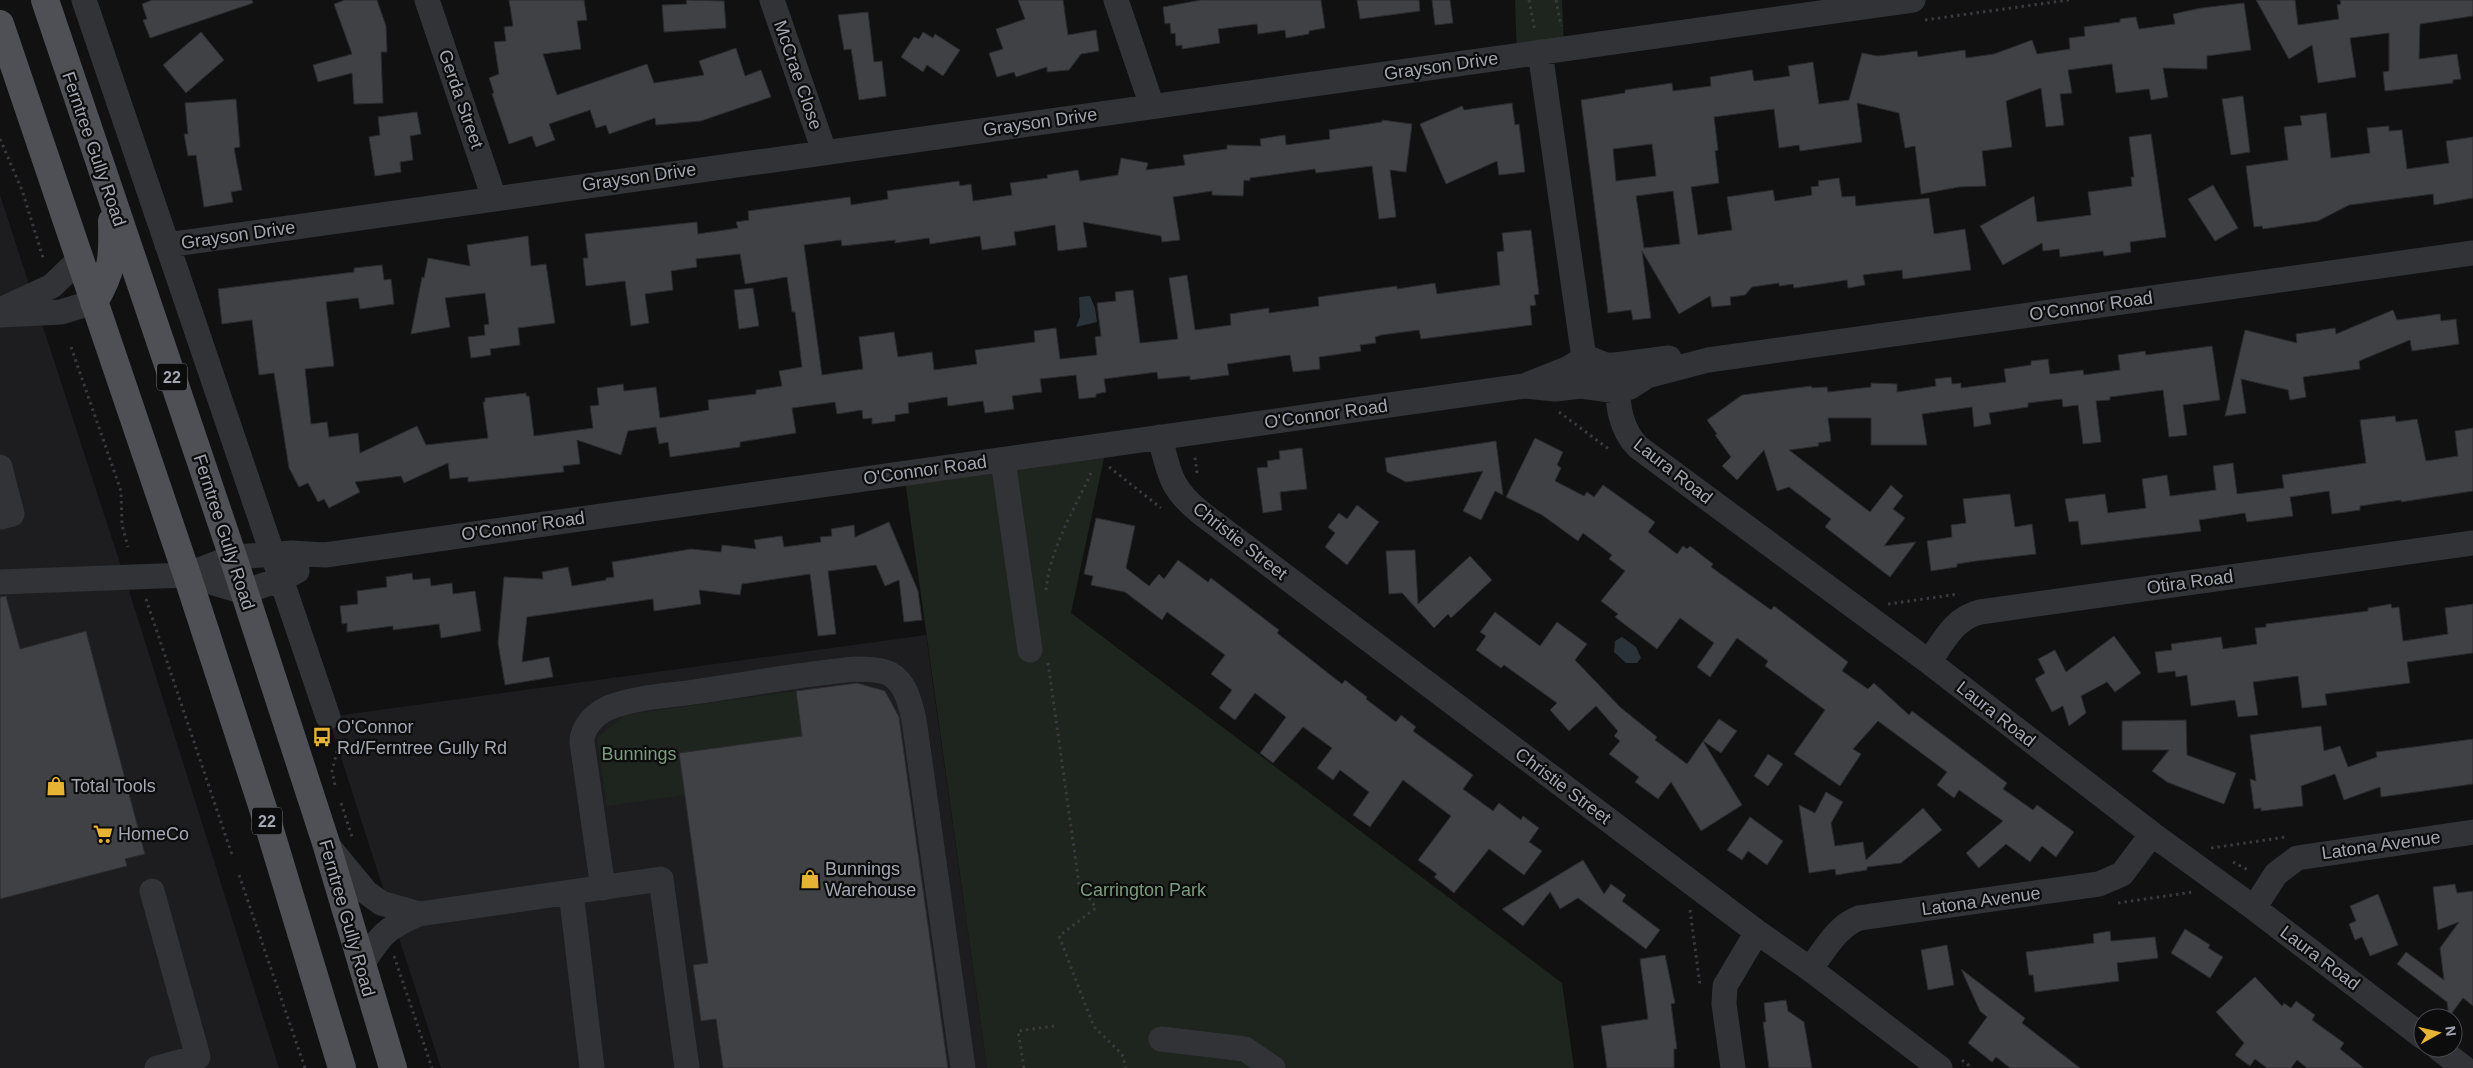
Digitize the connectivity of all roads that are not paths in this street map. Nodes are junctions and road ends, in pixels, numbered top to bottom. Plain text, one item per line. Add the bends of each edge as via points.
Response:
1 (44, 0) edge
2 (84, 0) edge
3 (428, 0) edge
4 (772, 0) edge
5 (1116, 0) edge
6 (1913, 0) edge
7 (0, 24) edge
8 (1538, 42) junction
9 (1152, 106) junction
10 (824, 151) junction
11 (111, 197) junction
12 (494, 198) junction
13 (167, 244) junction
14 (2473, 253) edge
15 (79, 260) junction
16 (94, 302) junction
17 (0, 310) edge
18 (0, 315) edge
19 (1582, 359) junction
20 (1708, 360) junction
21 (1615, 365) junction
22 (1524, 386) junction
23 (1588, 386) junction
24 (1617, 391) junction
25 (1170, 436) junction
26 (1002, 460) junction
27 (0, 466) edge
28 (0, 517) edge
29 (2473, 543) edge
30 (274, 554) junction
31 (325, 555) junction
32 (233, 557) junction
33 (187, 575) junction
34 (282, 579) junction
35 (0, 582) edge
36 (244, 592) junction
37 (1039, 655) road end
38 (1929, 662) junction
39 (328, 717) dead end
40 (2473, 832) edge
41 (2152, 834) junction
42 (326, 843) junction
43 (603, 888) junction
44 (152, 891) dead end
45 (571, 892) junction
46 (2254, 908) junction
47 (419, 914) junction
48 (1757, 932) junction
49 (361, 966) junction
50 (1810, 969) junction
51 (2413, 1028) edge
52 (1161, 1039) dead end
53 (2451, 1058) edge
54 (157, 1068) edge
55 (342, 1068) edge
56 (392, 1068) edge
57 (592, 1068) edge
58 (687, 1068) edge
59 (963, 1068) edge
60 (1273, 1068) edge
61 (1733, 1068) edge
62 (1940, 1068) edge
63 (2464, 1068) edge

1 - 11 main road, Ferntree Gully Road / 22
2 - 13 street
3 - 12 street, Gerda Street
4 - 10 street, McCrae Close
5 - 9 street
6 - 8 street, Grayson Drive
7 - 15 main road, 22
8 - 9 street, Grayson Drive
8 - 19 street
9 - 10 street, Grayson Drive
10 - 12 street, Grayson Drive
11 - 16 main road via 110,273
11 - 32 main road, Ferntree Gully Road / 22
12 - 13 street, Grayson Drive
13 - 30 street
14 - 20 street, O'Connor Road
15 - 16 main road, 22
15 - 17 street via 52,286
16 - 18 street via 61,312
16 - 33 main road, 22
19 - 21 street, O'Connor Road via 1591,358 1606,365
19 - 22 street, O'Connor Road via 1567,369
19 - 23 street
20 - 21 street, O'Connor Road via 1664,357
20 - 24 street, O'Connor Road via 1648,376
21 - 24 street, Laura Road
22 - 23 street, O'Connor Road via 1555,390
22 - 25 street, O'Connor Road
23 - 24 street, O'Connor Road
24 - 38 street, Laura Road via 1623,427 1638,446
25 - 26 street, O'Connor Road
25 - 48 street, Christie Street via 1170,477 1176,490 1208,518
26 - 31 street, O'Connor Road
26 - 37 street
27 - 28 street via 12,514
29 - 38 street, Otira Road via 1980,612 1967,616 1952,629
30 - 31 street, O'Connor Road
30 - 32 street, O'Connor Road
30 - 34 street
31 - 34 street, O'Connor Road
32 - 33 street, O'Connor Road
32 - 36 main road, Ferntree Gully Road / 22
33 - 35 street
33 - 36 street
33 - 55 main road, 22 via 270,830
34 - 36 street, O'Connor Road
34 - 39 street
36 - 42 main road, Ferntree Gully Road / 22
38 - 41 street, Laura Road
40 - 46 street, Latona Avenue via 2297,858 2276,874
41 - 46 street, Laura Road
41 - 50 street, Latona Avenue via 2122,874 2099,884 1859,918 1835,935
42 - 47 street via 366,892 381,903
42 - 49 main road, Ferntree Gully Road / 22
43 - 45 street
43 - 58 street via 661,879
43 - 59 street via 582,736 591,720 607,708 857,669 881,671 896,678 906,692 914,720
44 - 54 street via 198,1057
45 - 47 street
45 - 57 street
46 - 51 street, Laura Road
47 - 49 street via 387,929
48 - 50 street, Christie Street
48 - 61 street via 1725,986 1724,1004
49 - 56 main road, Ferntree Gully Road / 22
50 - 62 street, Christie Street
52 - 60 street via 1246,1049
53 - 63 street

